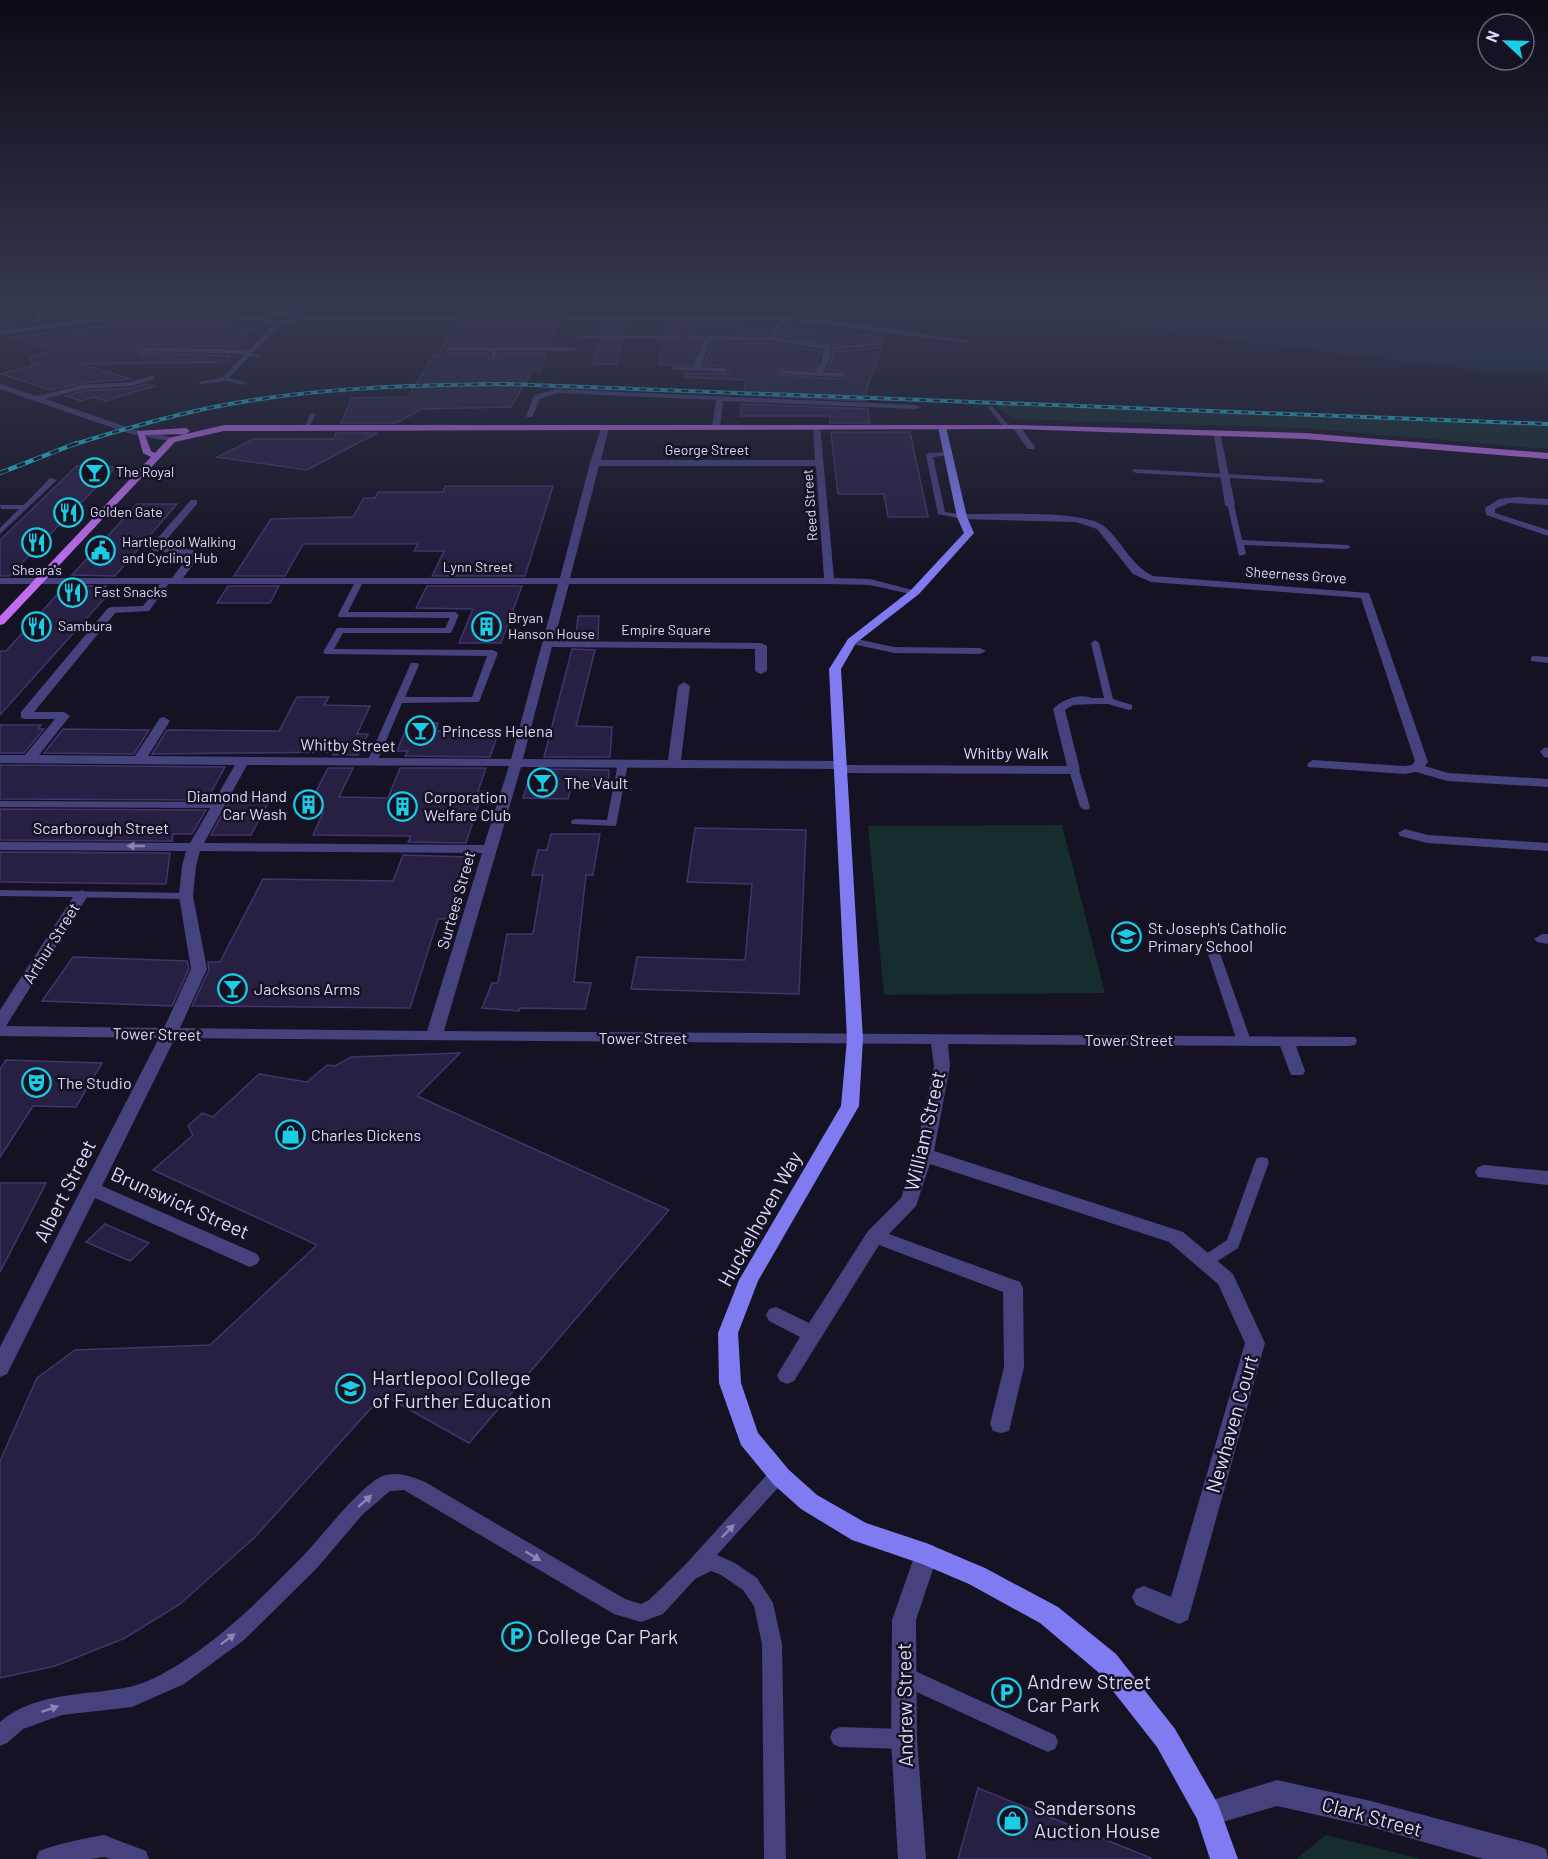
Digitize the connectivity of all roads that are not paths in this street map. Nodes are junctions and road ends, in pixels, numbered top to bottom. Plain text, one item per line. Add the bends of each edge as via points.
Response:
1 (30, 397) edge
2 (45, 397) edge
3 (538, 397) edge
4 (713, 397) edge
5 (720, 397) junction
6 (36, 399) junction
7 (887, 405) junction
8 (990, 406) dead end
9 (916, 407) dead end
10 (313, 414) dead end
11 (529, 415) dead end
12 (884, 416) dead end
13 (605, 427) junction
14 (716, 427) junction
15 (817, 427) junction
16 (1011, 427) junction
17 (224, 428) junction
18 (306, 428) junction
19 (942, 428) junction
20 (1216, 432) junction
21 (140, 433) junction
22 (172, 440) junction
23 (1031, 447) dead end
24 (157, 456) junction
25 (1548, 456) edge
26 (594, 463) junction
27 (820, 463) junction
28 (1136, 471) dead end
29 (1224, 476) junction
30 (53, 480) dead end
31 (1321, 481) dead end
32 (194, 502) dead end
33 (1548, 502) edge
34 (1230, 505) joint
35 (1, 507) edge
36 (24, 507) junction
37 (962, 518) junction
38 (0, 532) edge
39 (1548, 533) edge
40 (1239, 542) junction
41 (1347, 547) dead end
42 (1242, 554) dead end
43 (0, 581) edge
44 (39, 581) junction
45 (829, 581) junction
46 (170, 582) junction
47 (359, 582) junction
48 (563, 582) junction
49 (915, 592) junction
50 (112, 610) joint
51 (0, 622) edge
52 (852, 641) junction
53 (1095, 643) dead end
54 (547, 644) junction
55 (980, 651) dead end
56 (1534, 659) dead end
57 (1548, 660) edge
58 (414, 665) dead end
59 (761, 671) dead end
60 (684, 686) dead end
61 (399, 700) junction
62 (1091, 701) joint
63 (1109, 701) junction
64 (1130, 707) dead end
65 (164, 722) dead end
66 (0, 759) edge
67 (29, 759) junction
68 (139, 760) junction
69 (243, 760) junction
70 (372, 762) junction
71 (516, 763) junction
72 (623, 763) junction
73 (674, 764) junction
74 (1313, 764) dead end
75 (840, 767) junction
76 (1416, 768) junction
77 (1074, 770) junction
78 (1548, 783) edge
79 (0, 804) edge
80 (218, 805) junction
81 (1085, 807) dead end
82 (576, 822) dead end
83 (1405, 833) dead end
84 (0, 846) edge
85 (195, 846) junction
86 (1548, 847) edge
87 (490, 849) junction
88 (0, 893) edge
89 (82, 894) junction
90 (186, 896) junction
91 (1210, 942) dead end
92 (0, 1023) edge
93 (0, 1031) edge
94 (169, 1034) junction
95 (434, 1036) junction
96 (855, 1039) junction
97 (939, 1040) junction
98 (1244, 1041) junction
99 (1286, 1041) junction
100 (1349, 1041) dead end
101 (1297, 1071) dead end
102 (924, 1155) junction
103 (1262, 1162) dead end
104 (1484, 1172) dead end
105 (1548, 1178) edge
106 (92, 1189) junction
107 (875, 1236) junction
108 (249, 1259) dead end
109 (1205, 1262) junction
110 (776, 1315) dead end
111 (813, 1334) junction
112 (0, 1368) edge
113 (787, 1375) dead end
114 (1001, 1424) dead end
115 (779, 1474) junction
116 (926, 1554) junction
117 (688, 1573) junction
118 (1144, 1597) dead end
119 (904, 1676) junction
120 (0, 1736) edge
121 (840, 1737) dead end
122 (904, 1739) junction
123 (1048, 1742) dead end
124 (1209, 1813) junction
125 (47, 1859) edge
126 (138, 1859) edge
127 (775, 1859) edge
128 (912, 1859) edge
129 (1224, 1859) edge
130 (1536, 1859) edge

1 - 6 street
2 - 6 street
3 - 11 street
4 - 5 street
5 - 7 street
5 - 14 street
6 - 21 street
7 - 9 street
7 - 12 street
8 - 16 lane
10 - 18 lane
13 - 14 main road
13 - 18 main road via 442,431
13 - 26 street, Surtees Street
14 - 15 main road
15 - 19 main road
15 - 27 street, Reed Street
16 - 19 main road
16 - 20 main road
16 - 23 street
17 - 18 main road
17 - 21 main road
17 - 22 main road
19 - 37 street, Huckelhoven Way
20 - 25 main road via 1327,437
20 - 29 street
21 - 22 street
21 - 24 main road via 147,453
22 - 24 main road
24 - 44 main road
26 - 27 street, George Street
26 - 48 street, Surtees Street
27 - 45 street, Reed Street
28 - 29 lane
29 - 31 lane
29 - 34 street
30 - 36 lane
32 - 46 street via 154,548 193,553 195,557
33 - 39 street via 1508,500 1490,508 1491,515
34 - 40 lane
35 - 36 lane
36 - 38 lane
37 - 49 street, Huckelhoven Way via 969,533
37 - 76 street, Sheerness Grove via 1077,519 1100,527 1137,572 1151,579 1365,595 1422,762
40 - 41 lane
40 - 42 lane
43 - 44 street, Lynn Street
44 - 46 street, Lynn Street
44 - 51 main road
45 - 48 street, Lynn Street
45 - 49 street, Lynn Street via 870,582
46 - 47 street, Lynn Street
46 - 50 lane via 146,609
47 - 48 street, Lynn Street
47 - 61 lane via 342,615 455,615 448,631 340,630 328,652 493,653 476,700
48 - 54 street, Surtees Street
49 - 52 street, Huckelhoven Way
50 - 67 street via 25,715 64,716
52 - 55 street via 894,650
52 - 75 street, Huckelhoven Way via 835,669
53 - 63 lane
54 - 59 street, Empire Square via 761,646
54 - 71 street, Surtees Street
56 - 57 lane
58 - 61 lane
60 - 73 street
61 - 70 lane
62 - 63 lane
62 - 77 street, Whitby Walk via 1070,701 1059,709
63 - 64 lane
65 - 68 street
66 - 67 street, Whitby Street
67 - 68 street, Whitby Street
68 - 69 street, Whitby Street
69 - 70 street, Whitby Street
69 - 80 street, Albert Street
70 - 71 street, Whitby Street
71 - 72 street, Whitby Street
71 - 87 street, Surtees Street
72 - 73 street, Whitby Street
72 - 82 lane via 612,824
73 - 75 street, Whitby Street
74 - 76 street
75 - 77 street, Whitby Walk
75 - 96 street, Huckelhoven Way
76 - 78 street via 1448,777
77 - 81 lane
79 - 80 lane
80 - 85 street, Albert Street
83 - 86 street via 1427,839
85 -> 84 street, Scarborough Street
85 - 87 street, Scarborough Street
85 - 90 street, Albert Street
87 - 95 street, Surtees Street
88 - 89 lane
89 - 90 lane
89 - 92 street, Arthur Street
90 - 94 street, Albert Street via 199,969
91 - 98 lane
93 - 94 street, Tower Street
94 - 95 street, Tower Street
94 - 106 street, Albert Street
95 - 96 street, Tower Street
96 - 97 street, Tower Street
96 - 115 street, Huckelhoven Way via 850,1106 749,1280 728,1333 730,1383 749,1438
97 - 98 street, Tower Street
97 - 102 street, William Street via 942,1066
98 - 99 street, Tower Street
99 - 100 street, Tower Street
99 - 101 street
102 - 107 street, William Street via 909,1201
102 - 109 street, Newhaven Court via 1176,1237
103 - 109 lane via 1233,1244
104 - 105 street
106 - 108 street, Brunswick Street
106 - 112 street, Albert Street
107 - 111 street, William Street
107 - 114 street via 1013,1288 1014,1367
109 - 118 street, Newhaven Court via 1226,1279 1255,1343 1179,1612
110 - 111 street
111 - 113 street, William Street
115 - 116 street, Huckelhoven Way via 809,1502 860,1532
117 -> 115 lane
116 - 119 street, Andrew Street via 904,1620
116 - 124 street, Huckelhoven Way via 1049,1615 1107,1663 1166,1738
120 -> 117 lane via 17,1721 62,1705 132,1697 177,1677 237,1633 386,1483 404,1482 419,1488 621,1607 641,1613 656,1608
117 - 127 lane via 711,1562 750,1584 763,1603 772,1644
119 - 122 street, Andrew Street
119 - 123 lane
121 - 122 lane
122 - 128 street, Andrew Street
124 - 129 street, Huckelhoven Way
124 - 130 street, Clark Street via 1276,1793 1371,1814
125 - 126 lane via 105,1846

